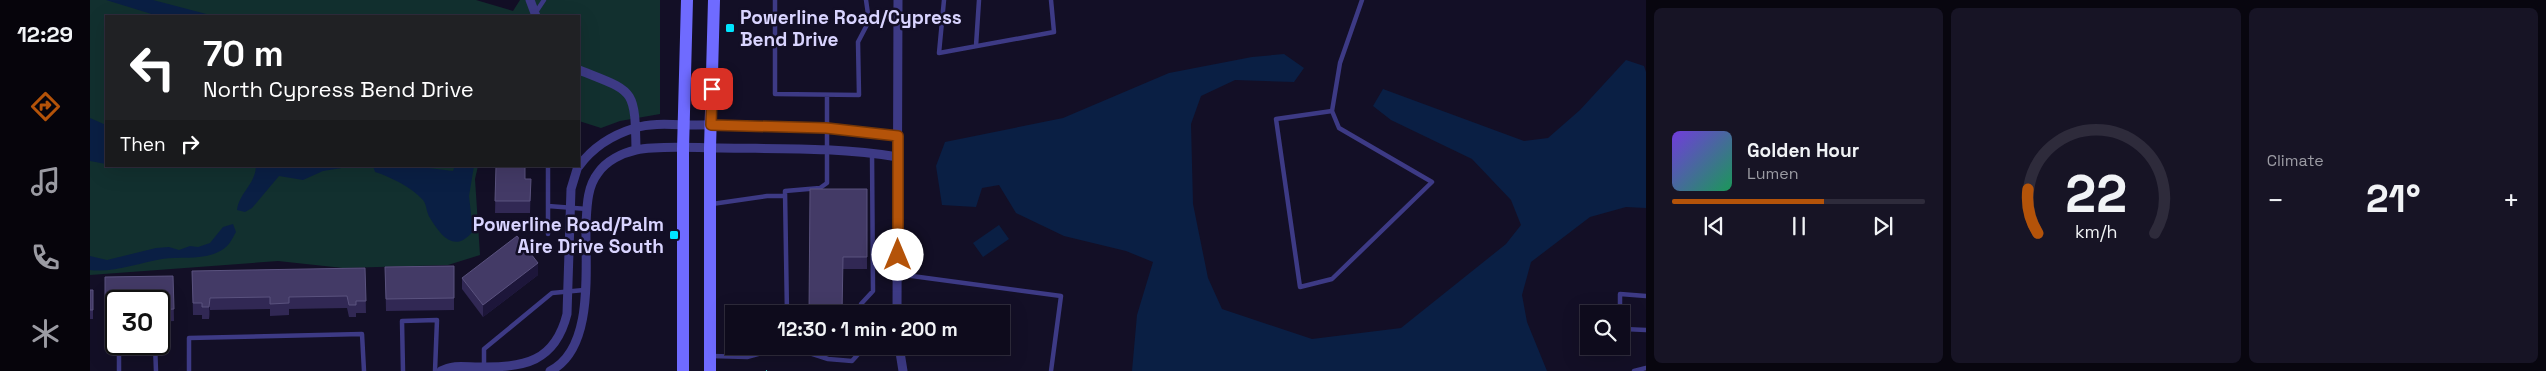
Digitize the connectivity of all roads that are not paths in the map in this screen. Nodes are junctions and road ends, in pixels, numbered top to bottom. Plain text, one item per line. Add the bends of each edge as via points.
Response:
1 (530, 0) edge
2 (544, 0) edge
3 (687, 0) edge
4 (714, 0) edge
5 (776, 0) edge
6 (866, 0) edge
7 (898, 0) edge
8 (944, 0) edge
9 (979, 0) edge
10 (1052, 0) edge
11 (1362, 0) edge
12 (535, 14) edge
13 (976, 46) junction
14 (580, 70) edge
15 (827, 95) junction
16 (1332, 111) junction
17 (684, 125) junction
18 (711, 125) junction
19 (636, 127) junction
20 (826, 128) junction
21 (898, 136) junction
22 (710, 148) junction
23 (684, 149) junction
24 (826, 149) junction
25 (636, 150) junction
26 (872, 153) junction
27 (898, 157) junction
28 (580, 165) edge
29 (548, 167) edge
30 (579, 167) edge
31 (785, 196) junction
32 (711, 204) junction
33 (548, 206) junction
34 (570, 208) junction
35 (587, 209) junction
36 (548, 234) dead end
37 (897, 274) junction
38 (568, 290) junction
39 (584, 290) junction
40 (1646, 296) edge
41 (787, 305) edge
42 (861, 305) edge
43 (897, 305) edge
44 (1620, 305) edge
45 (1630, 329) edge
46 (1646, 330) edge
47 (119, 355) edge
48 (155, 355) edge
49 (754, 355) edge
50 (815, 355) edge
51 (857, 355) edge
52 (901, 355) edge
53 (710, 356) junction
54 (1646, 368) edge
55 (484, 369) edge
56 (119, 371) edge
57 (156, 371) edge
58 (189, 371) edge
59 (364, 371) edge
60 (403, 371) edge
61 (435, 371) edge
62 (441, 371) edge
63 (550, 371) edge
64 (683, 371) edge
65 (710, 371) edge
66 (904, 371) edge
67 (1051, 371) edge
68 (1634, 371) edge

1 - 12 street
2 - 12 lane
3 - 17 main road
4 - 18 main road
5 - 15 lane via 775,94
6 - 15 lane via 869,21 858,42 859,95
7 - 21 street
8 - 13 lane via 939,53
9 - 13 lane
10 - 13 lane via 1054,32
11 - 16 lane via 1340,63
14 - 19 street via 618,84 630,94
15 - 20 lane
16 - 16 lane via 1339,128 1432,182 1332,279 1300,287 1276,119
17 - 18 street
17 - 19 street
17 - 23 main road
18 - 20 street
18 - 22 main road
19 - 25 street
19 - 28 street via 605,141 588,153
20 - 21 street
20 - 24 lane
21 - 27 street
22 - 23 street
22 - 24 street
22 - 32 main road
23 - 25 street
23 - 64 main road
24 - 26 street
24 - 31 lane via 827,182 820,188 785,192
25 - 35 street via 613,158 597,173 588,193
26 - 27 street
26 - 42 lane via 873,291
27 - 37 street
29 - 33 lane
30 - 34 street via 571,189
31 - 32 lane
31 - 41 lane
32 - 53 main road
33 - 34 lane
33 - 36 lane
34 - 35 lane
34 - 38 street
35 - 39 street
37 - 43 street
37 - 67 lane via 1061,296
38 - 39 lane
38 - 55 lane via 552,293 484,349
38 - 55 street via 562,334 551,348 541,357 518,365
39 - 63 street via 583,321 577,342
40 - 44 lane via 1620,294
45 - 46 lane
47 - 56 lane
48 - 57 lane
49 - 53 lane
50 - 51 lane via 852,361
52 - 66 street
53 - 65 main road
54 - 68 lane
55 - 62 street via 449,366
58 - 59 lane via 189,338 362,334
60 - 61 lane via 402,321 437,320

